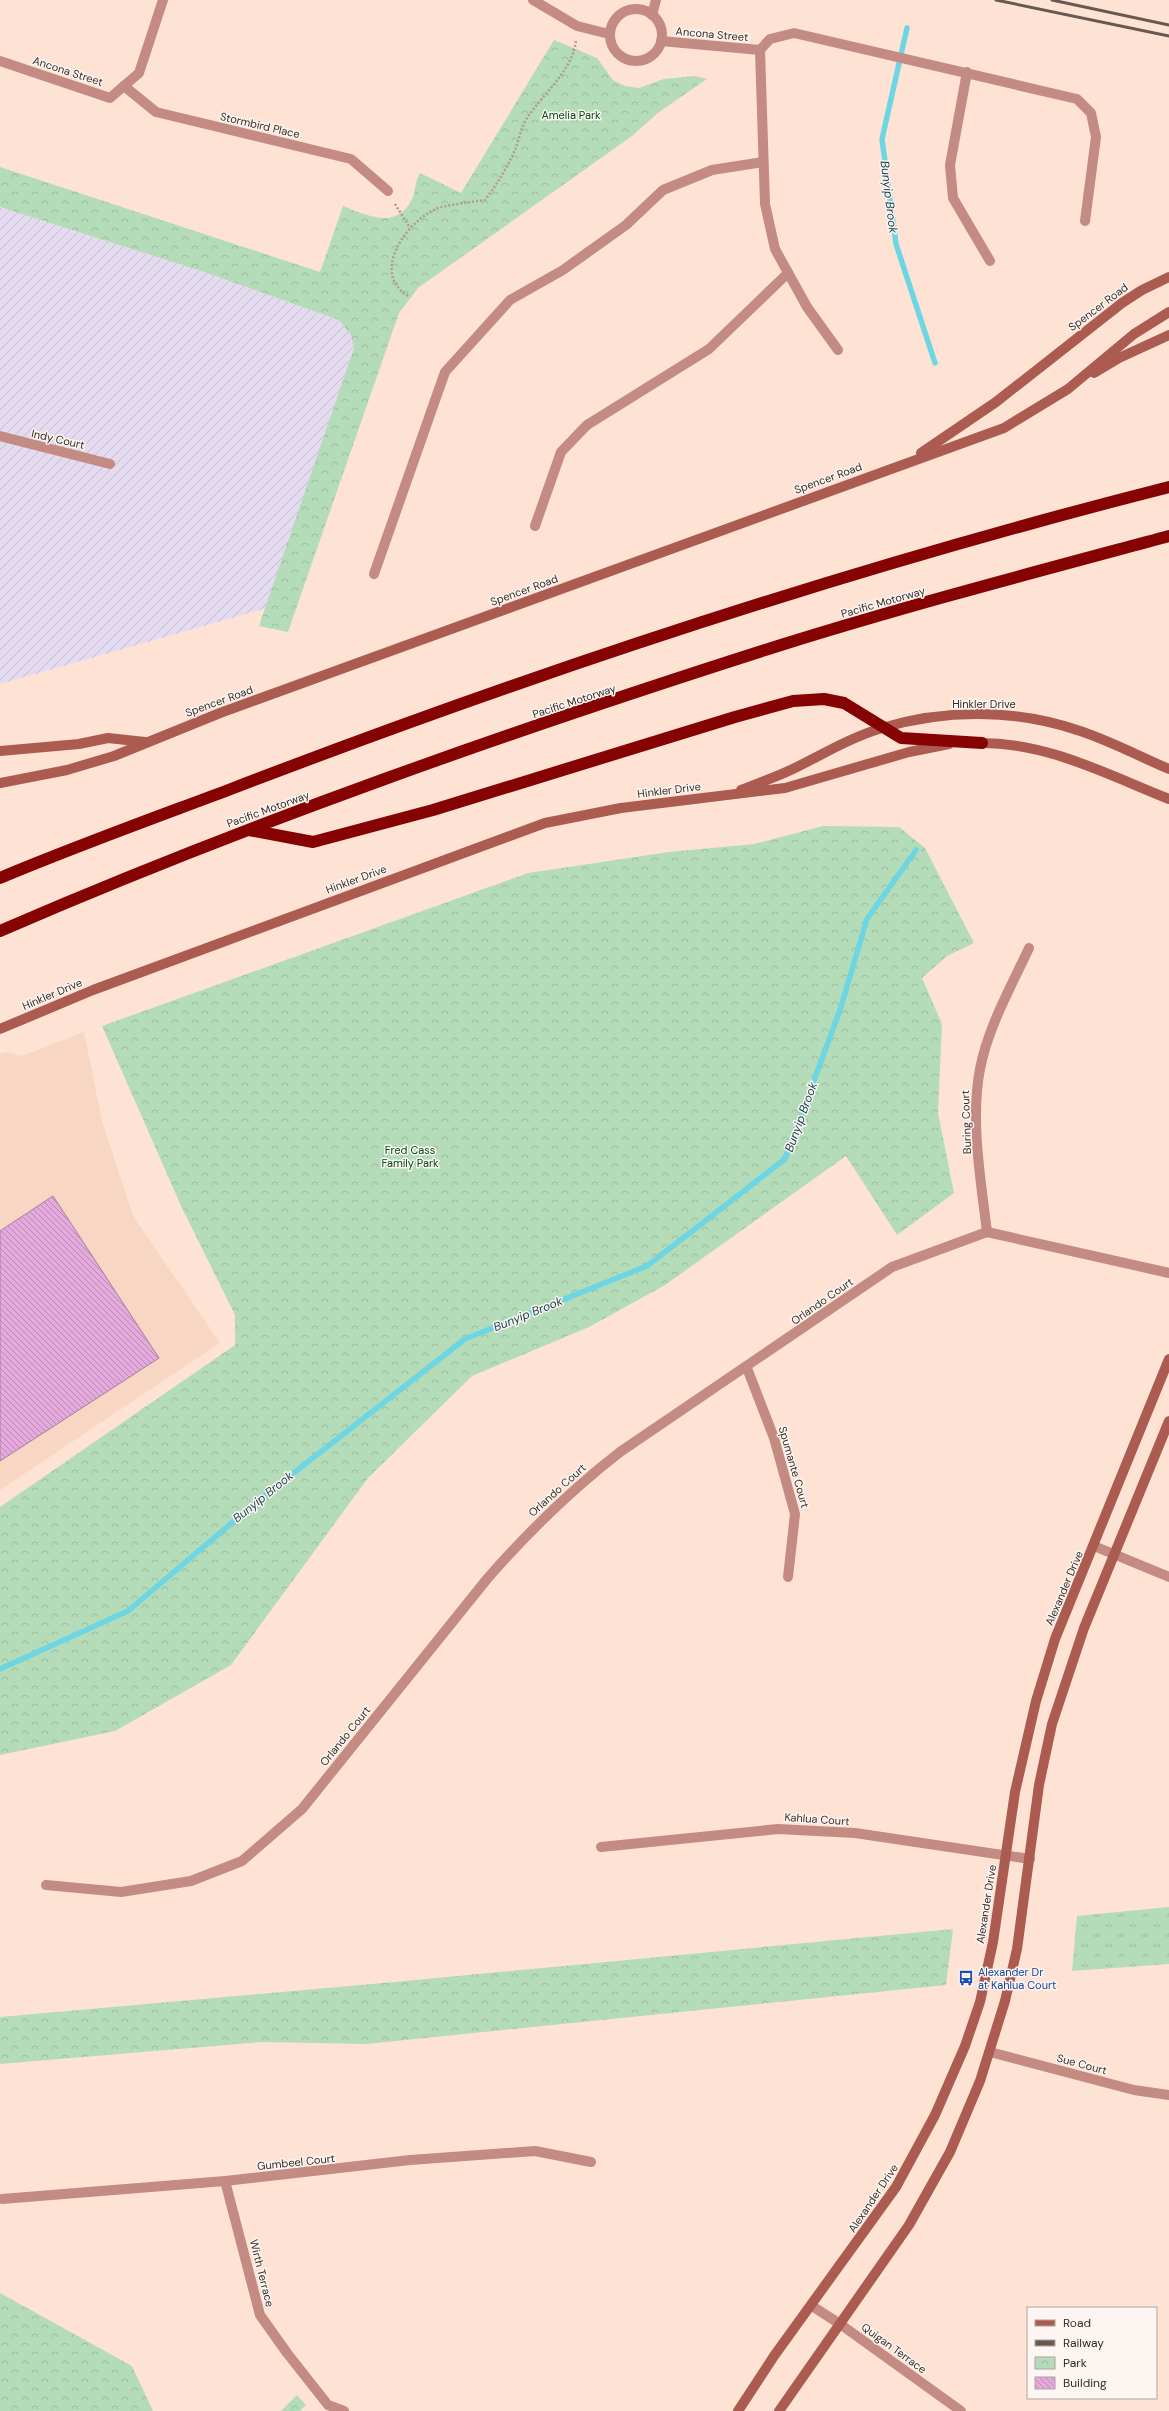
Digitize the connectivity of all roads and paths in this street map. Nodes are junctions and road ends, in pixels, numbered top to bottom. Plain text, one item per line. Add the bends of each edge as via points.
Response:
1 (163, 0) edge
2 (533, 0) edge
3 (656, 0) edge
4 (639, 5) edge
5 (652, 15) junction
6 (577, 26) junction
7 (609, 34) junction
8 (661, 41) junction
9 (760, 50) junction
10 (0, 61) edge
11 (967, 72) junction
12 (124, 86) junction
13 (763, 162) junction
14 (388, 191) joint
15 (1085, 221) dead end
16 (410, 228) junction
17 (990, 262) dead end
18 (788, 273) junction
19 (1169, 275) edge
20 (408, 296) dead end
21 (1169, 312) edge
22 (1169, 335) edge
23 (838, 350) dead end
24 (1068, 389) junction
25 (0, 436) edge
26 (909, 461) junction
27 (110, 464) dead end
28 (1169, 487) edge
29 (535, 526) dead end
30 (1169, 536) edge
31 (374, 574) dead end
32 (883, 728) junction
33 (146, 742) junction
34 (982, 743) junction
35 (0, 751) edge
36 (1168, 768) edge
37 (0, 783) edge
38 (731, 794) junction
39 (1169, 799) edge
40 (248, 830) junction
41 (0, 878) edge
42 (0, 931) edge
43 (1029, 948) dead end
44 (0, 1029) edge
45 (988, 1232) junction
46 (1169, 1273) edge
47 (1169, 1359) edge
48 (747, 1368) junction
49 (1169, 1421) edge
50 (1094, 1546) junction
51 (1115, 1555) junction
52 (788, 1577) dead end
53 (1169, 1577) edge
54 (601, 1847) dead end
55 (1005, 1856) junction
56 (1030, 1859) junction
57 (46, 1885) dead end
58 (990, 2052) junction
59 (1169, 2095) edge
60 (591, 2162) dead end
61 (225, 2181) junction
62 (2, 2199) dead end
63 (812, 2306) junction
64 (840, 2324) junction
65 (344, 2411) edge
66 (738, 2411) edge
67 (780, 2411) edge
68 (961, 2411) edge

1 - 12 street, Ancona Street via 139,73
2 - 6 street
3 - 5 street
4 - 5 street
4 - 7 street via 622,13 611,25
5 - 8 street, Ancona Street via 660,27
6 - 7 street
6 - 16 path via 575,51 526,119 502,177 485,200 436,209
7 - 8 street, Ancona Street via 614,50 620,56 636,62 652,56
8 - 9 street, Ancona Street
9 - 11 street via 770,39 794,33
9 - 13 street
10 - 12 street, Ancona Street via 110,98
11 - 15 street via 1077,99 1091,113 1096,137
11 - 17 street via 950,165 953,198
12 - 14 street, Stormbird Place via 156,112 351,159
13 - 18 street via 765,204 775,249
13 - 31 street via 712,170 663,190 626,225 563,270 510,300 445,372
14 - 16 path
16 - 20 path via 399,243 391,264 393,278 399,290
18 - 23 street via 807,307
18 - 29 street via 709,349 588,424 561,452
19 - 26 street, Spencer Road via 1122,303 996,402
21 - 24 street, Spencer Road via 1134,334
22 - 24 street via 1119,358
24 - 26 street, Spencer Road via 1004,428
25 - 27 street, Indy Court via 35,447
26 - 33 street, Spencer Road
28 - 41 highway via 1071,512 731,612 559,668 372,735
30 - 40 highway, Pacific Motorway via 783,645 522,731
32 - 34 highway via 901,738
32 - 36 street, Hinkler Drive via 954,715 1019,716 1077,730
32 - 38 street, Hinkler Drive
32 - 40 highway via 860,711 837,701 793,701 720,721 433,810 313,842
33 - 35 street, Spencer Road via 108,738 79,744
33 - 37 street, Spencer Road via 114,756 67,770
34 - 38 street, Hinkler Drive via 918,749 797,786
34 - 39 street, Hinkler Drive via 1022,746 1054,753
38 - 44 street, Hinkler Drive via 621,808 545,823 520,831 93,990
40 - 42 highway, Pacific Motorway via 80,896
43 - 45 street, Buring Court via 986,1045 977,1088 981,1188
45 - 46 street
45 - 48 street, Orlando Court via 892,1267
47 - 50 street, Alexander Drive
48 - 52 street, Spumante Court via 774,1438 796,1514
48 - 57 street, Orlando Court via 620,1452 577,1486 537,1524 487,1579 302,1809 242,1861 191,1881 121,1892
49 - 51 street
50 - 51 street
50 - 55 street, Alexander Drive via 1055,1639 1036,1701 1015,1792
51 - 53 street
51 - 56 street via 1084,1628 1052,1724 1039,1785
54 - 55 street, Kahlua Court via 778,1828 855,1833
55 - 56 street, Kahlua Court
55 - 63 street, Alexander Drive via 993,1942 980,2002 951,2080 916,2154 896,2187
56 - 58 street via 1017,1949
58 - 59 street, Sue Court via 1134,2090
58 - 64 street via 967,2113 929,2190 909,2225
60 - 61 street, Gumbeel Court via 535,2151 410,2160
61 - 62 street, Gumbeel Court
61 - 65 street, Wirth Terrace via 260,2315 328,2405
63 - 64 street, Quigan Terrace
63 - 66 street, Alexander Drive via 774,2356
64 - 67 street
64 - 68 street, Quigan Terrace

